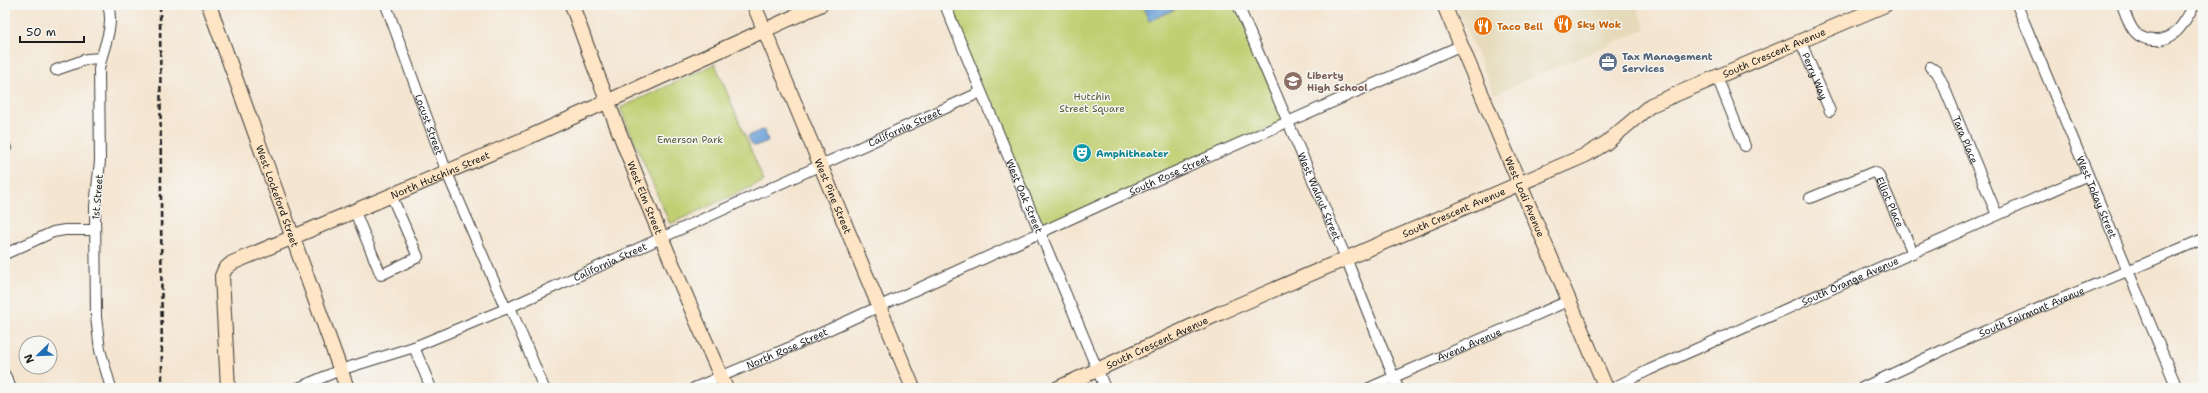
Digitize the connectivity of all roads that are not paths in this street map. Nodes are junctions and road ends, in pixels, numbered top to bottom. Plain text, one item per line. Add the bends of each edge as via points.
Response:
1 (108, 5) edge
2 (208, 5) edge
3 (386, 5) edge
4 (572, 5) edge
5 (754, 5) edge
6 (820, 5) edge
7 (945, 5) edge
8 (1238, 5) edge
9 (1444, 5) edge
10 (1886, 5) edge
11 (2017, 5) edge
12 (2122, 5) edge
13 (2194, 5) edge
14 (764, 31) junction
15 (1800, 40) junction
16 (1462, 44) junction
17 (101, 58) junction
18 (1930, 67) dead end
19 (56, 70) dead end
20 (1717, 77) junction
21 (981, 92) junction
22 (606, 101) junction
23 (1830, 111) dead end
24 (1286, 121) junction
25 (1745, 146) dead end
26 (820, 165) junction
27 (448, 173) junction
28 (2088, 175) junction
29 (1519, 184) junction
30 (392, 197) junction
31 (1810, 198) dead end
32 (355, 212) junction
33 (1997, 214) junction
34 (94, 230) junction
35 (1041, 232) junction
36 (292, 238) junction
37 (663, 238) junction
38 (2203, 239) edge
39 (1913, 253) junction
40 (5, 254) edge
41 (1346, 258) junction
42 (2129, 270) junction
43 (1568, 301) junction
44 (878, 306) junction
45 (508, 308) junction
46 (414, 347) junction
47 (340, 370) junction
48 (1098, 371) junction
49 (5, 375) edge
50 (1394, 377) junction
51 (723, 382) edge
52 (11, 388) edge
53 (111, 388) edge
54 (228, 388) edge
55 (298, 388) edge
56 (347, 388) edge
57 (431, 388) edge
58 (544, 388) edge
59 (694, 388) edge
60 (913, 388) edge
61 (1058, 388) edge
62 (1105, 388) edge
63 (1369, 388) edge
64 (1398, 388) edge
65 (1606, 388) edge
66 (1614, 388) edge
67 (1862, 388) edge
68 (2177, 388) edge

1 - 17 street, 1st Street via 110,30
2 - 36 street, West Lockeford Street
3 - 27 street, Locust Street
4 - 22 street, West Elm Street
5 - 14 street, West Pine Street
6 - 14 street, North Hutchins Street
7 - 21 street, West Oak Street
8 - 24 street, West Walnut Street
9 - 16 street, West Lodi Avenue
10 - 15 street, South Crescent Avenue
11 - 28 street, West Tokay Street
12 - 13 street via 2132,28 2148,40 2168,38 2176,32
14 - 22 street, North Hutchins Street
14 - 26 street, West Pine Street
15 - 20 street, South Crescent Avenue
15 - 23 street, Perry Way
16 - 24 street, South Rose Street
16 - 29 street, West Lodi Avenue
17 - 19 street via 87,59
17 - 34 street, 1st Street via 100,161
18 - 33 street, Tara Place via 1936,71 1942,82
20 - 25 street
20 - 29 street, South Crescent Avenue via 1651,105 1601,147
21 - 26 street, California Street
21 - 35 street, West Oak Street
22 - 27 street, North Hutchins Street
22 - 37 street, West Elm Street
24 - 35 street, South Rose Street
24 - 41 street, West Walnut Street
26 - 37 street, California Street
26 - 44 street, West Pine Street
27 - 30 street, North Hutchins Street
27 - 45 street, Locust Street
28 - 33 street, South Orange Avenue
28 - 42 street, West Tokay Street
29 - 41 street, South Crescent Avenue
29 - 43 street, West Lodi Avenue
30 - 32 street, North Hutchins Street
30 - 32 street via 418,257 381,274
31 - 39 street, Elliot Place via 1873,172 1878,174
32 - 36 street, North Hutchins Street
33 - 39 street, South Orange Avenue
34 - 40 street via 53,232
34 - 53 street, 1st Street via 96,317 100,350
35 - 44 street, South Rose Street
35 - 48 street, West Oak Street
36 - 47 street, West Lockeford Street
36 - 54 street, North Hutchins Street via 232,263 222,276
37 - 45 street, California Street
37 - 51 street, West Elm Street
38 - 42 street, South Fairmont Avenue
39 - 66 street, South Orange Avenue via 1649,370
41 - 48 street, South Crescent Avenue via 1220,313
41 - 50 street, West Walnut Street
42 - 67 street, South Fairmont Avenue via 1972,337
42 - 68 street, West Tokay Street
43 - 50 street, Avena Avenue
43 - 65 street, West Lodi Avenue
44 - 51 street, North Rose Street
44 - 60 street, West Pine Street
45 - 46 street, California Street
45 - 58 street, Locust Street
46 - 47 street, California Street
46 - 57 street
47 - 55 street, California Street
47 - 56 street, West Lockeford Street
48 - 61 street, South Crescent Avenue
48 - 62 street, West Oak Street
49 - 52 street
50 - 63 street, Avena Avenue
50 - 64 street, West Walnut Street
51 - 59 street, North Rose Street

